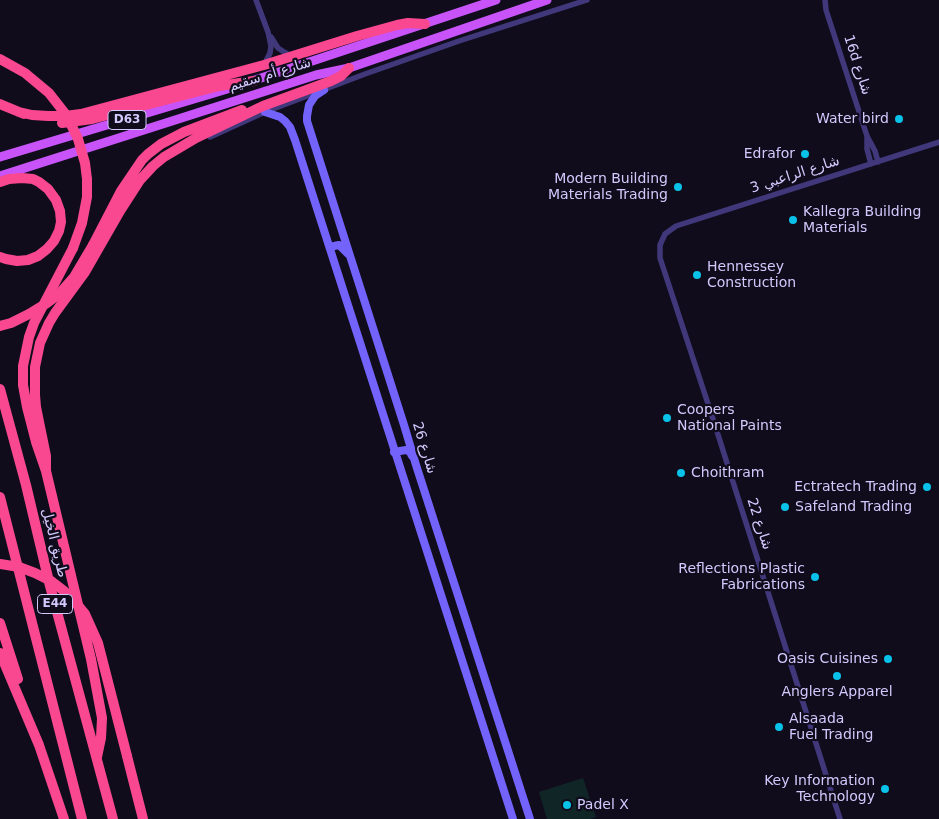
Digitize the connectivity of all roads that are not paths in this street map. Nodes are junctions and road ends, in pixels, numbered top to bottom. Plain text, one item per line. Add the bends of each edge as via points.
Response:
1 (256, 0) edge
2 (496, 0) edge
3 (547, 0) edge
4 (587, 0) edge
5 (825, 0) edge
6 (425, 24) junction
7 (268, 32) junction
8 (293, 56) junction
9 (0, 59) edge
10 (264, 65) junction
11 (346, 68) junction
12 (254, 81) junction
13 (324, 90) junction
14 (0, 104) edge
15 (19, 112) junction
16 (265, 112) junction
17 (939, 142) edge
18 (180, 147) junction
19 (0, 157) edge
20 (875, 163) junction
21 (0, 176) edge
22 (0, 182) edge
23 (663, 237) joint
24 (330, 249) junction
25 (0, 257) edge
26 (350, 257) junction
27 (0, 326) edge
28 (0, 389) edge
29 (394, 452) junction
30 (416, 465) junction
31 (46, 471) junction
32 (0, 497) edge
33 (0, 564) edge
34 (0, 623) edge
35 (0, 653) edge
36 (20, 698) junction
37 (97, 757) junction
38 (64, 819) edge
39 (82, 819) edge
40 (113, 819) edge
41 (143, 819) edge
42 (513, 819) edge
43 (530, 819) edge
44 (840, 819) edge

1 - 7 street
2 - 6 main road, شارع أم سقيم / D63
3 - 11 main road, شارع أم سقيم / D63
4 - 13 street
5 - 20 street, 16d شارع via 867,136 867,149
6 - 8 highway via 397,25
6 - 12 main road, شارع أم سقيم / D63
7 - 8 street via 278,48
7 - 10 street via 271,50
8 - 10 highway
9 - 31 highway, bridge via 25,72 63,109 78,139 87,180 82,223 73,248 34,323 23,366 23,385 32,430
10 - 15 highway via 81,114 48,116
11 - 18 highway via 341,76 331,81 246,114
11 - 21 main road, شارع أم سقيم / D63 via 316,74
11 - 27 highway, bridge via 328,79 200,124 161,144 138,165 74,277 59,294 29,314
12 - 15 highway via 75,122 49,122
12 - 19 main road, شارع أم سقيم / D63
13 - 16 street
13 - 26 main road, شارع 26 via 309,105 307,121
14 - 15 highway
16 - 18 street
16 - 24 main road, شارع 26 via 283,119 292,131
17 - 20 street, شارع الراعبي 3
18 - 31 highway via 153,166 140,180 44,334 34,380
20 - 23 street, شارع الراعبي 3 via 676,226
22 - 25 highway via 22,178 39,182 56,200 61,216 56,238 43,253 23,261
23 - 44 street, شارع 22 via 660,258
24 - 26 main road via 340,246
24 - 29 main road, شارع 26
26 - 30 main road, شارع 26
28 - 37 highway, طريق الخيل / E44
29 - 30 main road via 408,450
29 - 42 main road, شارع 26
30 - 43 main road, شارع 26
31 - 37 highway via 102,718
32 - 39 highway, E44
33 - 41 highway, bridge via 19,567 51,581 85,614 98,643
34 - 36 highway via 21,686
35 - 36 highway
36 - 38 highway via 46,762
37 - 40 highway, طريق الخيل / E44

